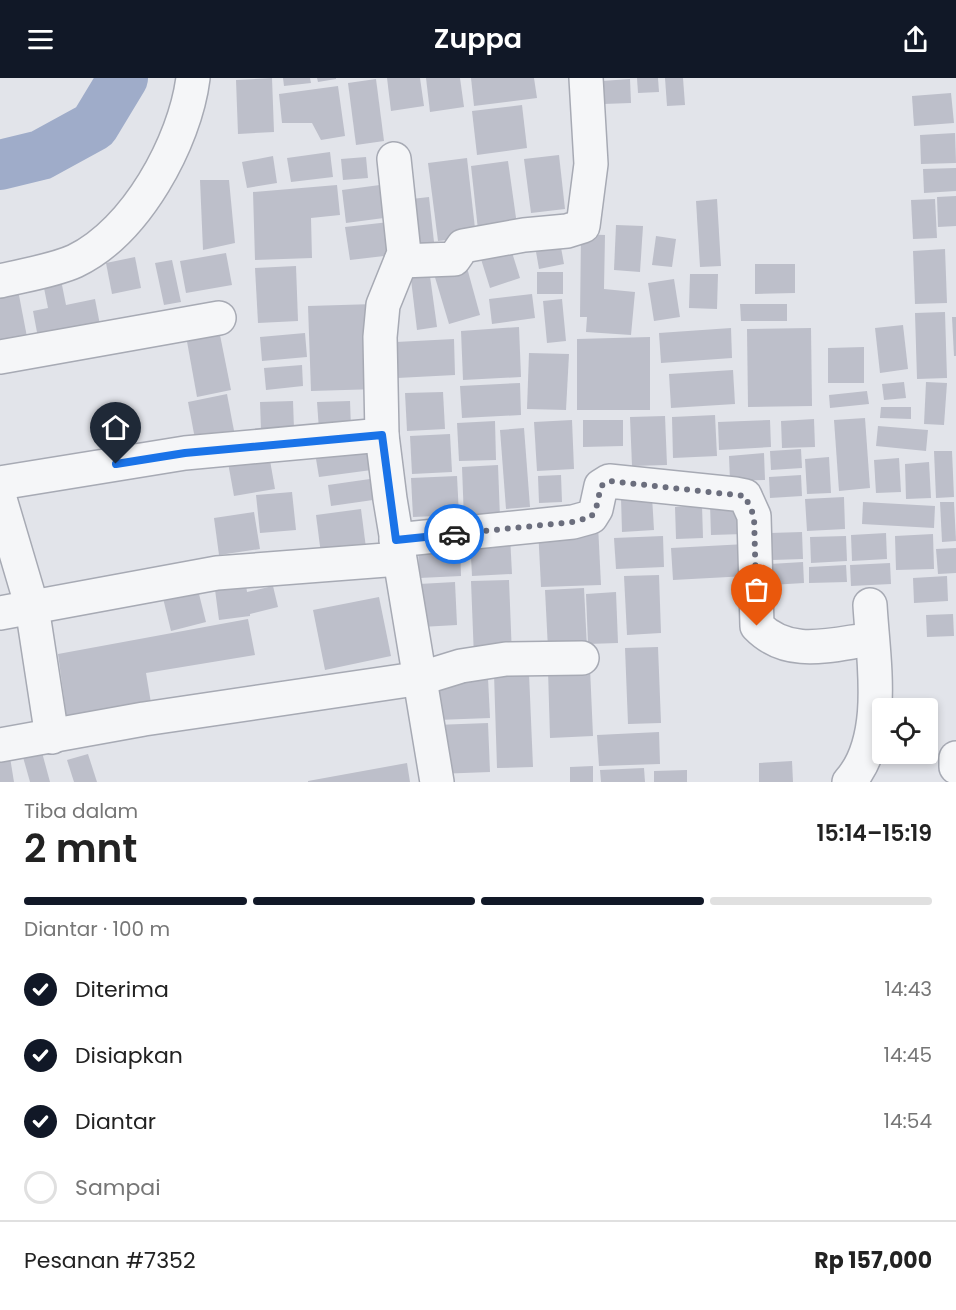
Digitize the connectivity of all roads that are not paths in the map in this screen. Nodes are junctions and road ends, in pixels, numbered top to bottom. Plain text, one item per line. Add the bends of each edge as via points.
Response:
1 (193, 78) edge
2 (586, 78) edge
3 (394, 159) dead end
4 (401, 261) junction
5 (0, 281) edge
6 (219, 318) dead end
7 (0, 357) edge
8 (382, 435) junction
9 (0, 483) edge
10 (0, 499) edge
11 (398, 549) junction
12 (870, 605) dead end
13 (32, 607) junction
14 (0, 613) edge
15 (872, 639) junction
16 (582, 658) dead end
17 (422, 678) junction
18 (52, 736) junction
19 (0, 745) edge
20 (956, 758) edge
21 (956, 767) edge
22 (437, 782) edge
23 (849, 782) edge

1 - 5 street via 180,134 123,226 74,261
2 - 4 street via 591,164 583,226 463,246 454,259
3 - 4 street via 404,253
4 - 8 street via 383,305
6 - 7 street
8 - 9 street via 185,453
8 - 11 street
10 - 13 street
11 - 13 street via 217,573
11 - 15 street via 591,517 601,486 609,481 735,494 745,496 754,516 757,626 790,647
11 - 17 street
12 - 15 street
13 - 14 street
13 - 18 street
15 - 23 street via 875,710 861,769
16 - 17 street via 506,659 461,666
17 - 18 street
17 - 22 street
18 - 19 street
20 - 21 street

